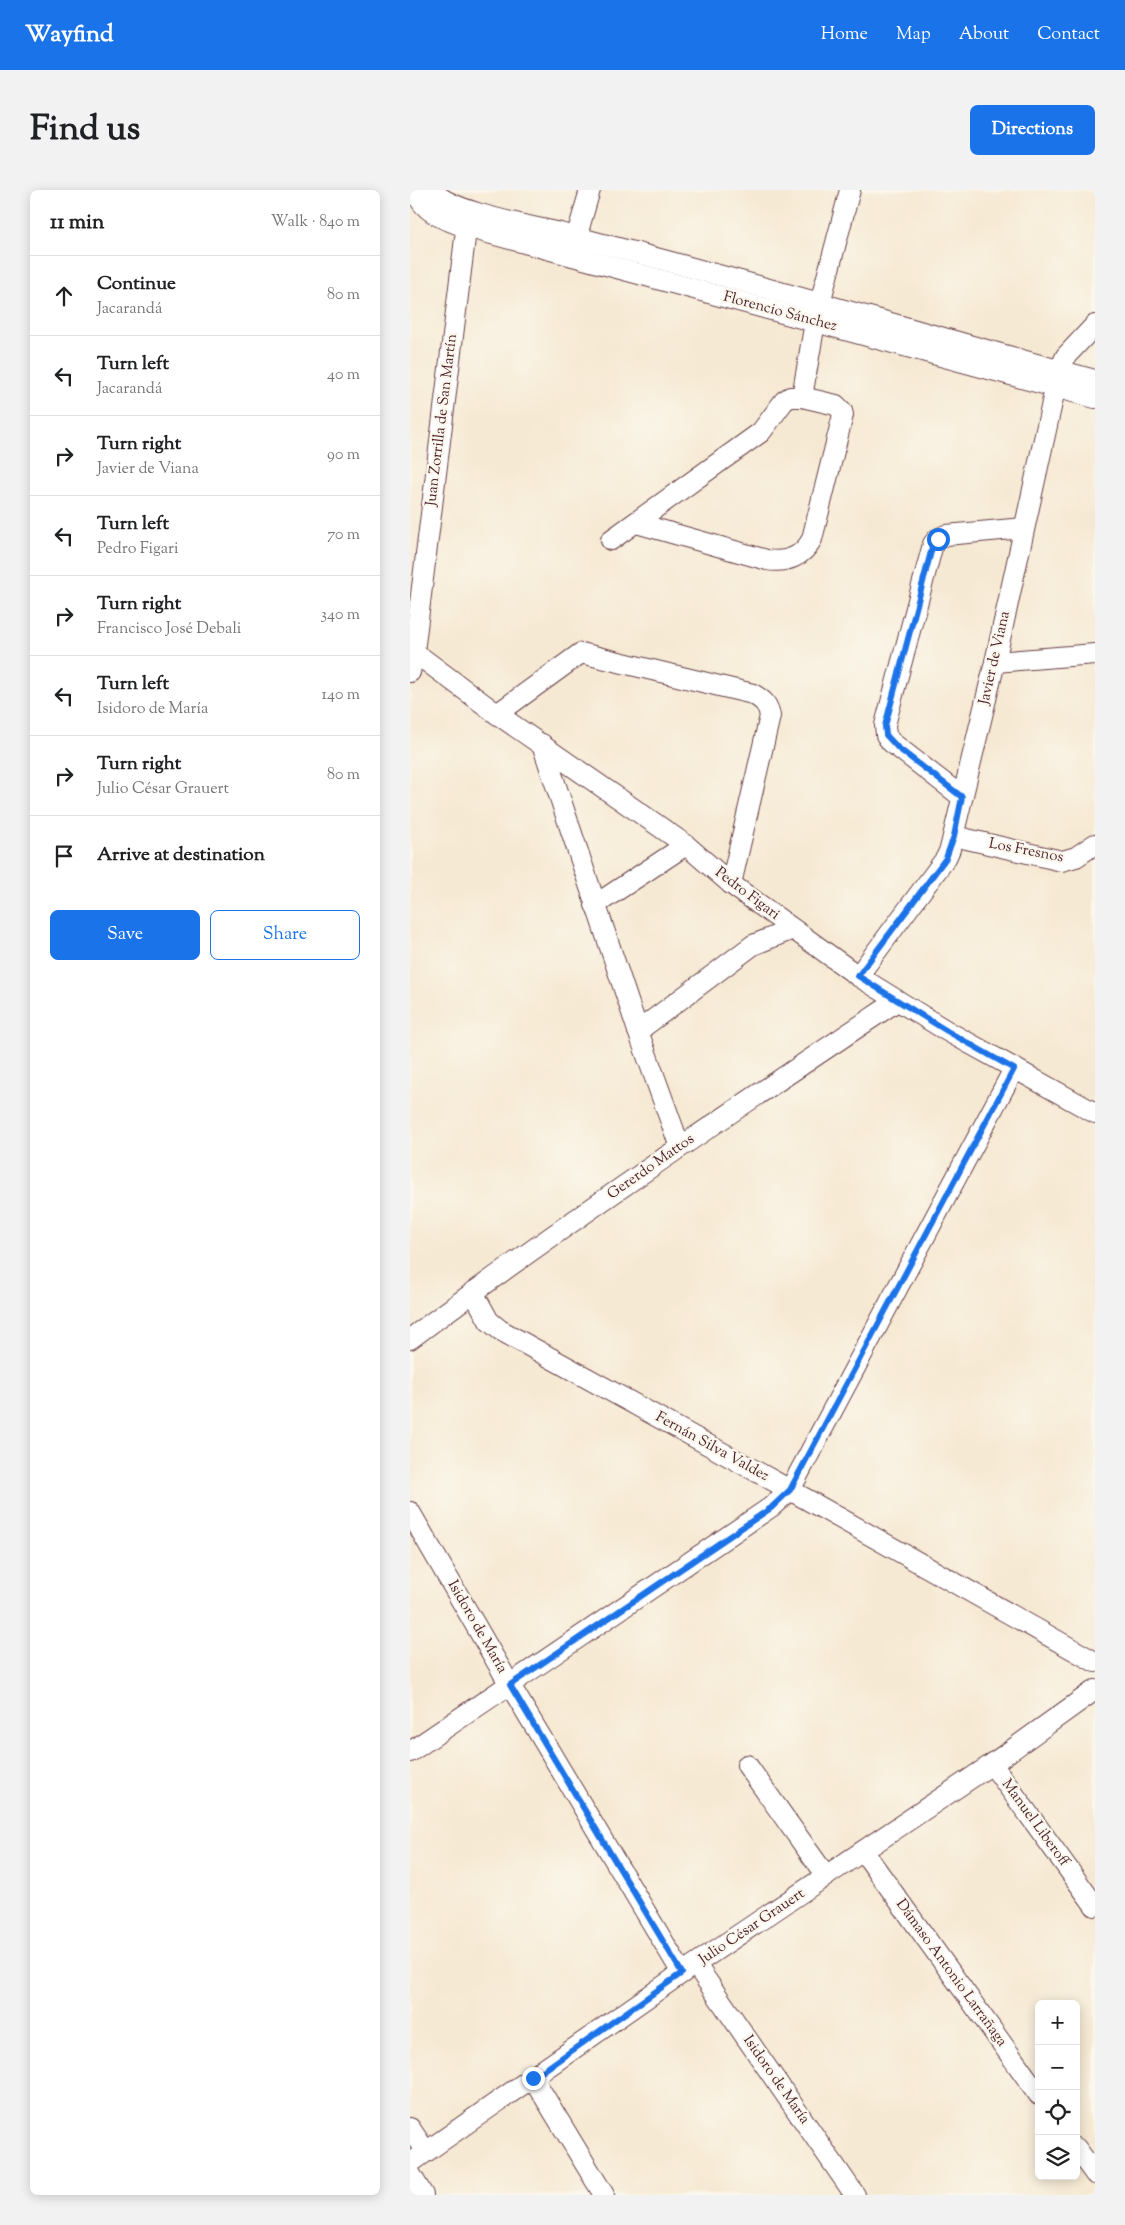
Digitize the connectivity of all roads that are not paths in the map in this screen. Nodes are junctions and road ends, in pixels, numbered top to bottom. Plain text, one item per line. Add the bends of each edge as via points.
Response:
1 (415, 190) edge
2 (433, 190) edge
3 (590, 190) edge
4 (850, 190) edge
5 (467, 218) junction
6 (574, 246) junction
7 (817, 313) junction
8 (1095, 325) edge
9 (1058, 379) junction
10 (1095, 380) edge
11 (802, 397) junction
12 (1095, 398) edge
13 (636, 523) junction
14 (1024, 528) junction
15 (611, 540) dead end
16 (414, 652) junction
17 (1095, 654) edge
18 (995, 662) junction
19 (410, 672) edge
20 (497, 714) junction
21 (542, 744) junction
22 (962, 797) junction
23 (954, 836) junction
24 (1095, 844) edge
25 (686, 845) junction
26 (732, 884) junction
27 (596, 905) junction
28 (793, 929) junction
29 (858, 976) junction
30 (897, 1001) junction
31 (638, 1031) junction
32 (1014, 1069) junction
33 (1095, 1114) edge
34 (680, 1147) junction
35 (473, 1292) junction
36 (410, 1339) edge
37 (790, 1490) junction
38 (410, 1512) edge
39 (1095, 1662) edge
40 (510, 1685) junction
41 (1095, 1690) edge
42 (410, 1752) edge
43 (992, 1764) junction
44 (747, 1765) dead end
45 (863, 1851) junction
46 (826, 1876) junction
47 (1095, 1906) edge
48 (689, 1969) junction
49 (533, 2078) junction
50 (1035, 2090) edge
51 (410, 2128) edge
52 (1080, 2153) edge
53 (418, 2158) edge
54 (410, 2173) edge
55 (1095, 2174) edge
56 (423, 2195) edge
57 (604, 2195) edge
58 (855, 2195) edge

1 - 5 street via 432,213
2 - 5 street
3 - 6 street
4 - 7 street
5 - 6 street, Florencio Sánchez
5 - 16 street, Juan Zorrilla de San Martín
6 - 7 street, Florencio Sánchez
7 - 9 street, Florencio Sánchez
7 - 11 street
8 - 9 street, Javier de Viana via 1066,356
9 - 10 street, Florencio Sánchez
9 - 12 street, Florencio Sánchez
9 - 14 street, Javier de Viana
11 - 13 street via 790,397 784,401 761,432
11 - 13 street via 836,406 843,416 812,539 800,554 782,561 767,560
13 - 15 street
14 - 18 street, Javier de Viana
14 - 22 street via 946,535 933,544 885,726 886,735 898,748
16 - 19 street, Juan Zorrilla de San Martín
16 - 20 street, Pedro Figari
17 - 18 street
18 - 22 street, Javier de Viana
20 - 21 street, Pedro Figari
20 - 26 street via 580,653 753,694 761,699 769,708 770,716
21 - 25 street, Pedro Figari
21 - 27 street
22 - 23 street, Javier de Viana
23 - 24 street, Los Fresnos via 1062,861 1076,857
23 - 29 street, Javier de Viana via 946,858
25 - 26 street, Pedro Figari
25 - 27 street
26 - 28 street, Pedro Figari
27 - 31 street
28 - 29 street, Pedro Figari
28 - 31 street via 753,945
29 - 30 street, Pedro Figari
30 - 32 street, Pedro Figari
30 - 34 street, Gererdo Mattos
31 - 34 street
32 - 33 street, Pedro Figari
32 - 37 street
34 - 35 street, Gererdo Mattos
35 - 36 street, Gererdo Mattos
35 - 37 street, Fernán Silva Valdez via 489,1321 500,1330
37 - 39 street, Fernán Silva Valdez
37 - 40 street via 771,1508
38 - 40 street, Isidoro de María
40 - 42 street
40 - 48 street, Isidoro de María
41 - 43 street, Julio César Grauert
43 - 45 street, Julio César Grauert
43 - 47 street, Manuel Liberoff
44 - 46 street
45 - 46 street, Julio César Grauert
45 - 50 street, Dámaso Antonio Larrañaga
46 - 48 street, Julio César Grauert
48 - 49 street, Julio César Grauert
48 - 58 street, Isidoro de María
49 - 53 street, Julio César Grauert
49 - 57 street
51 - 53 street
52 - 55 street
54 - 56 street

